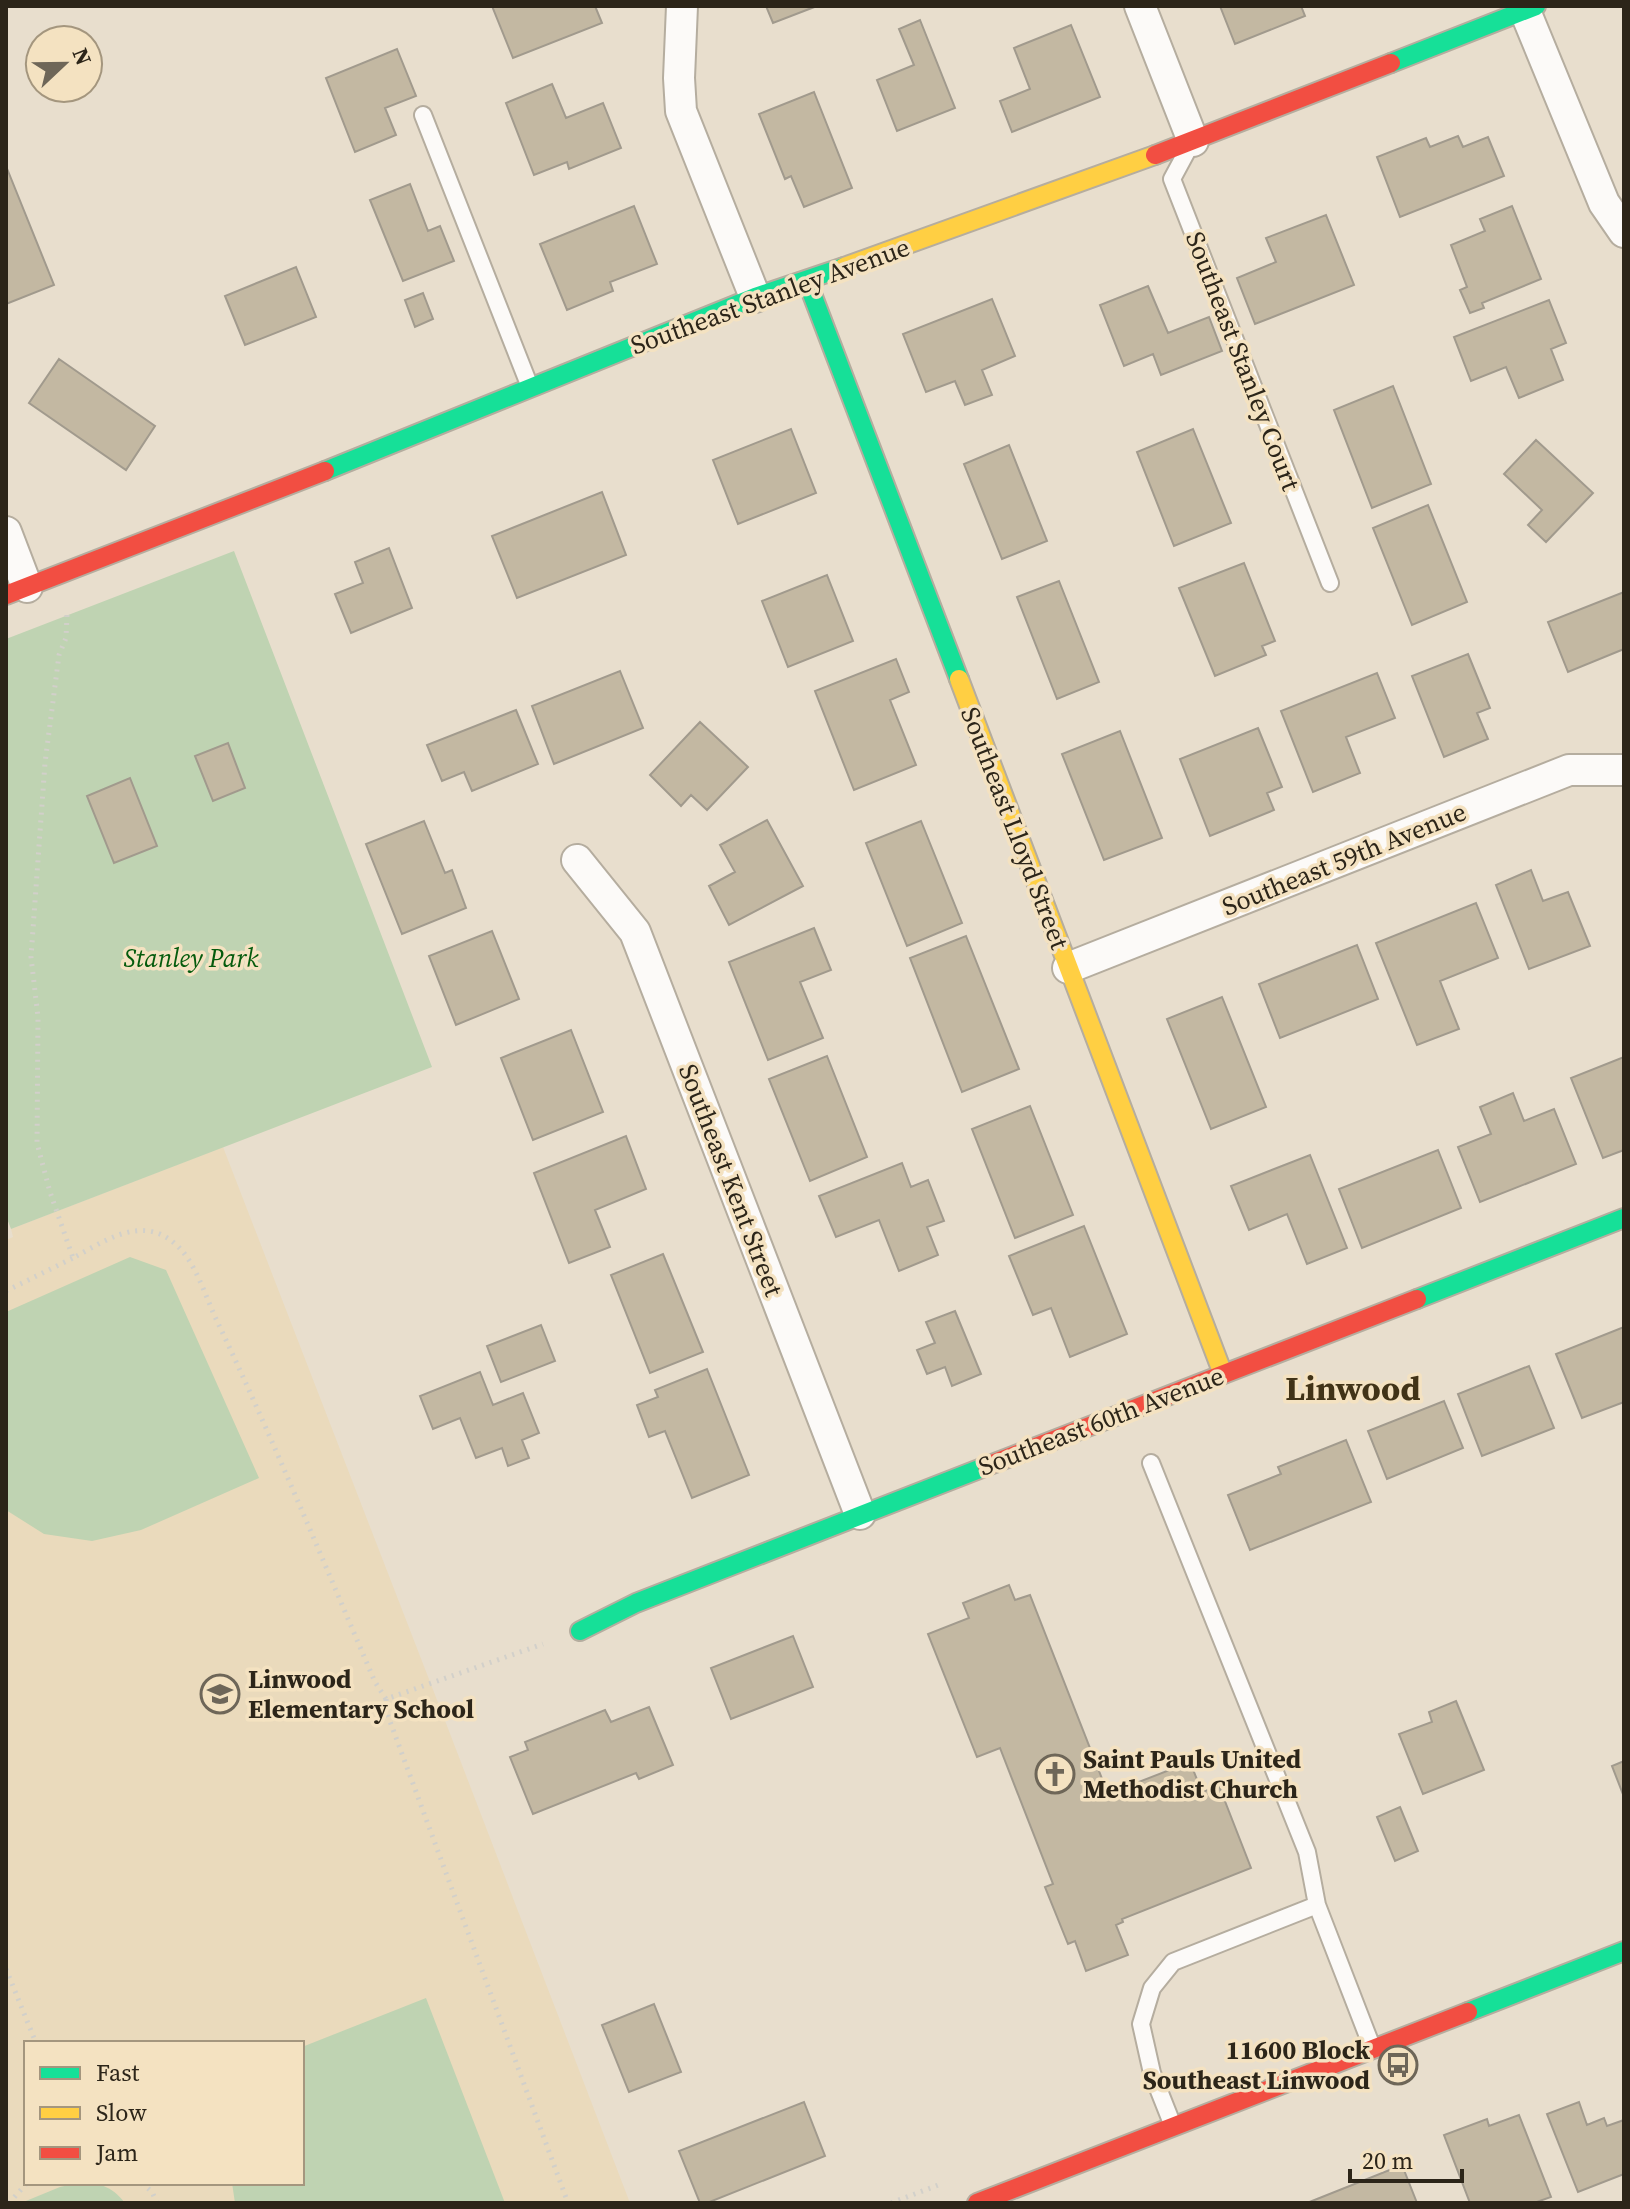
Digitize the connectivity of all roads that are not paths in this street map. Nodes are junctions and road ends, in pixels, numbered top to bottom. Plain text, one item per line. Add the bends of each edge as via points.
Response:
1 (682, 6) edge
2 (1140, 6) edge
3 (1531, 8) edge
4 (423, 115) dead end
5 (1193, 141) junction
6 (1624, 232) edge
7 (807, 281) junction
8 (755, 297) junction
9 (530, 388) junction
10 (6, 532) edge
11 (1330, 583) dead end
12 (29, 586) edge
13 (1624, 770) edge
14 (577, 860) dead end
15 (1068, 968) junction
16 (1624, 1218) edge
17 (1223, 1374) junction
18 (1151, 1463) dead end
19 (860, 1514) junction
20 (580, 1631) road end
21 (1317, 1905) junction
22 (1624, 1951) edge
23 (1373, 2048) junction
24 (1173, 2126) junction
25 (977, 2203) edge

1 - 8 street via 681,111
2 - 5 street
3 - 5 street, Southeast Stanley Avenue
3 - 6 street via 1604,203
4 - 9 lane
5 - 7 street, Southeast Stanley Avenue
5 - 11 lane, Southeast Stanley Court via 1172,179
7 - 8 street, Southeast Stanley Avenue
7 - 15 street, Southeast Lloyd Street
8 - 9 street, Southeast Stanley Avenue
9 - 12 street, Southeast Stanley Avenue
10 - 12 street
13 - 15 street, Southeast 59th Avenue via 1569,770
14 - 19 street, Southeast Kent Street via 635,932
15 - 17 street, Southeast Lloyd Street
16 - 17 street, Southeast 60th Avenue
17 - 19 street, Southeast 60th Avenue
18 - 21 lane via 1307,1852
19 - 20 street, Southeast 60th Avenue via 636,1603
21 - 23 lane
21 - 24 lane via 1173,1962 1152,1988 1141,2024 1152,2073
22 - 23 street
23 - 24 street
24 - 25 street

